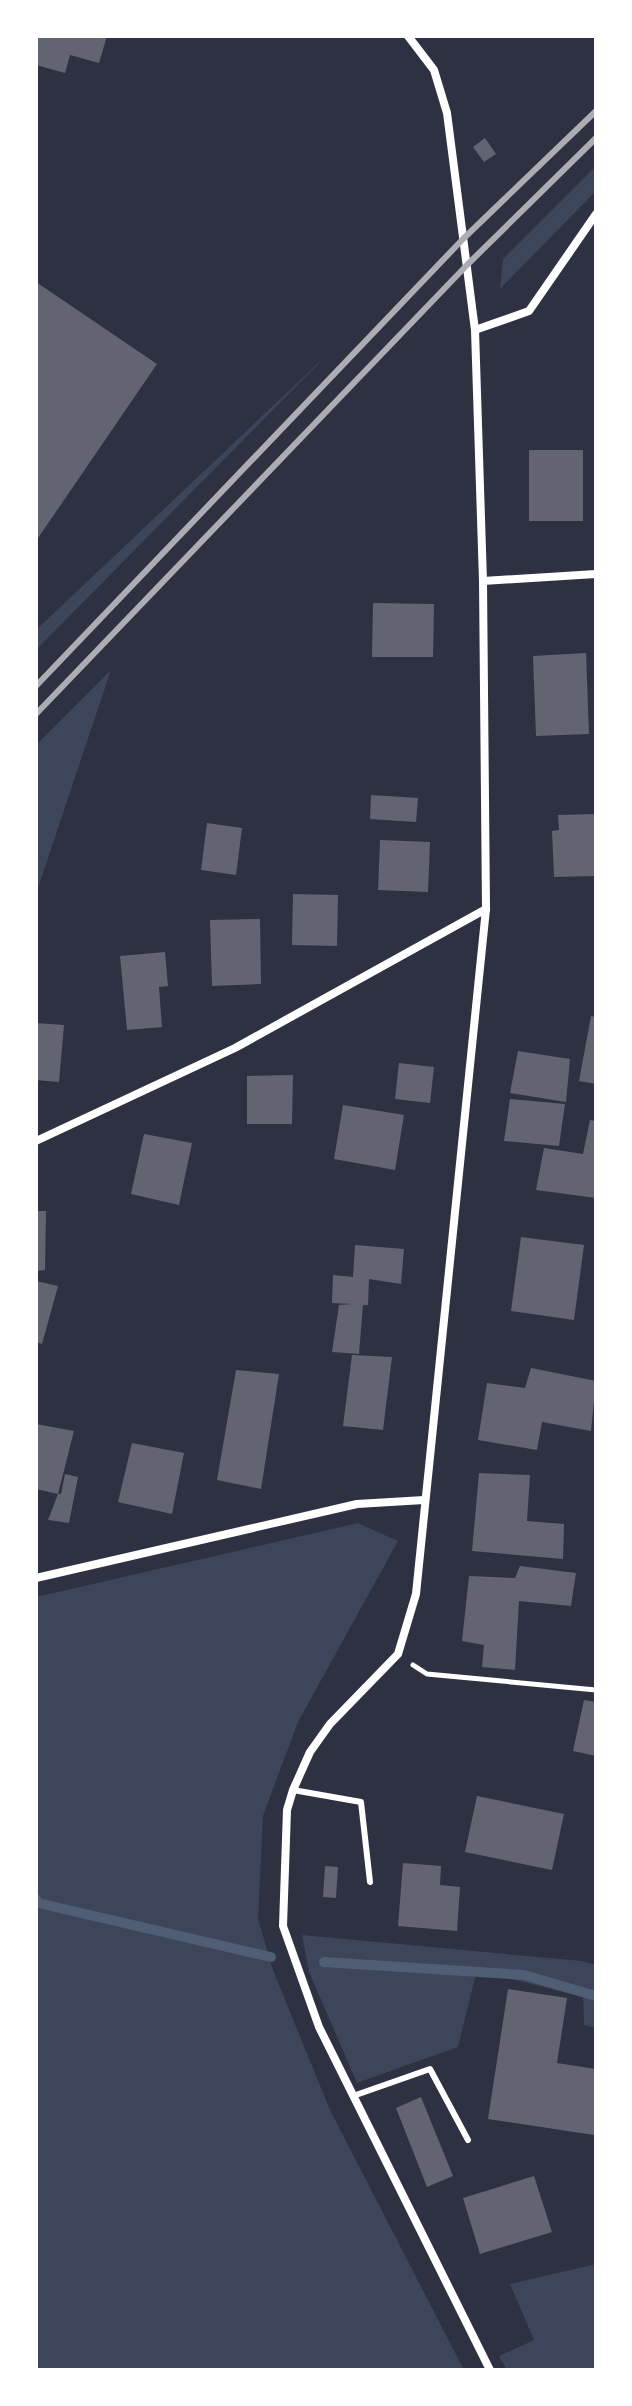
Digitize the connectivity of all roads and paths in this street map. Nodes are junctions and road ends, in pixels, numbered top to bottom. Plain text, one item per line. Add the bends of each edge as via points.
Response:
1 (408, 36) edge
2 (596, 214) edge
3 (475, 330) junction
4 (596, 574) edge
5 (483, 581) junction
6 (486, 909) junction
7 (36, 1141) edge
8 (424, 1500) junction
9 (36, 1578) edge
10 (398, 1654) junction
11 (596, 1690) edge
12 (293, 1790) junction
13 (370, 1882) dead end
14 (353, 2096) junction
15 (468, 2140) dead end
16 (490, 2370) edge

1 - 3 street via 434,70 447,113
2 - 3 street via 529,311
3 - 5 street
4 - 5 street
5 - 6 street
6 - 7 street via 235,1048
6 - 8 street
8 - 9 street via 357,1504
8 - 10 street via 416,1594
10 - 11 path via 427,1674
10 - 12 street via 330,1724
12 - 13 lane via 361,1802
12 - 14 street via 287,1810 283,1926 319,2027
14 - 15 lane via 430,2069
14 - 16 street

